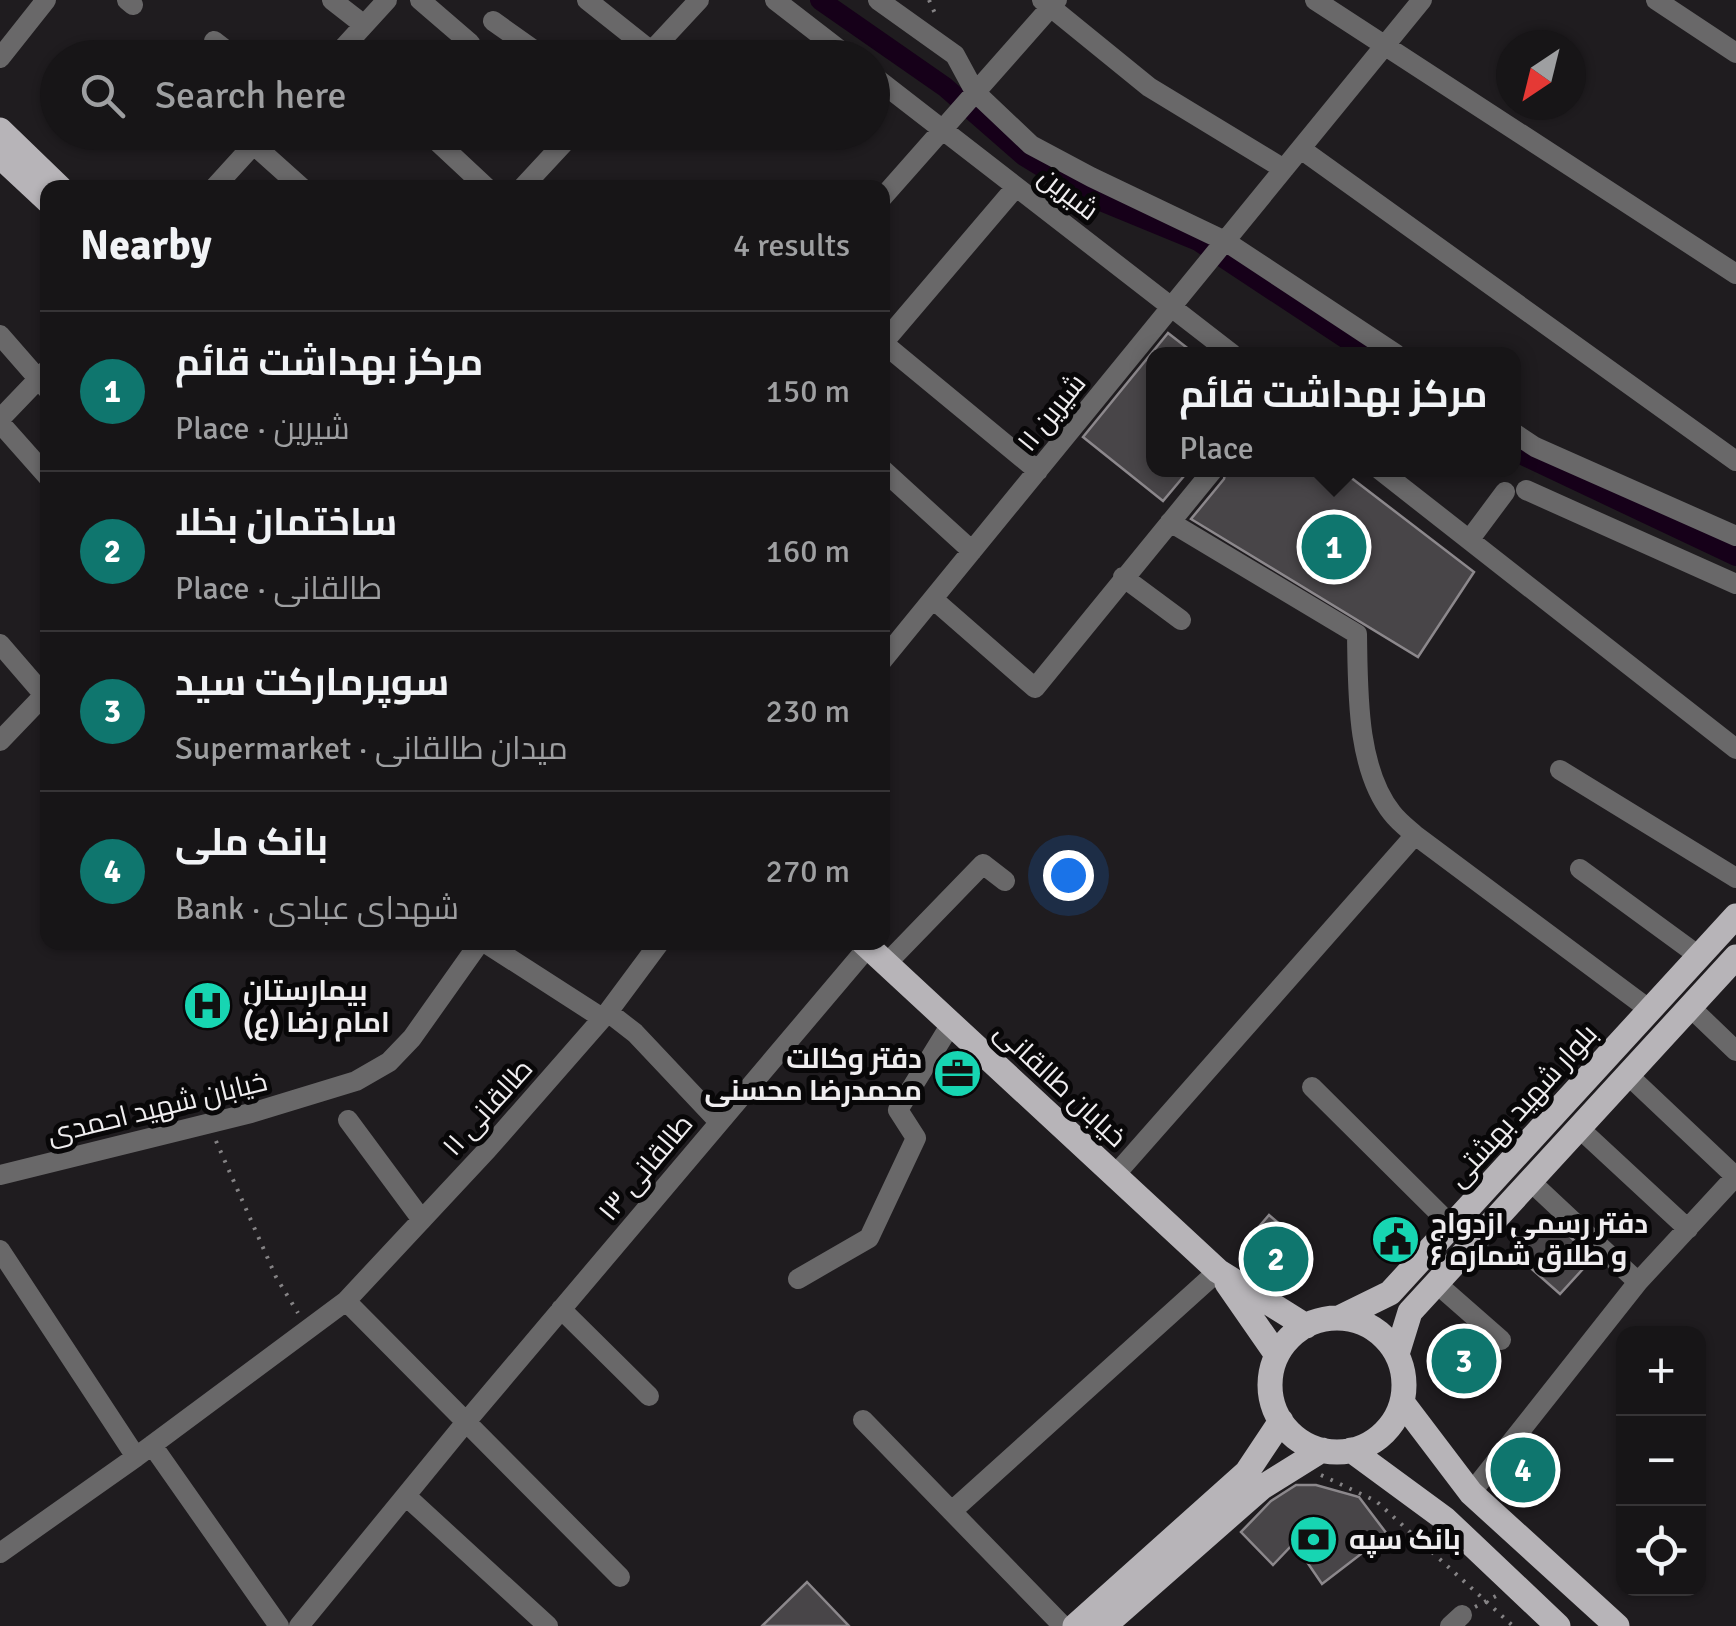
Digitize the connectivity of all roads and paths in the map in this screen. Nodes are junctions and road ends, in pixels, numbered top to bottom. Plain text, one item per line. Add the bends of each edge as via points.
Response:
1 (46, 0) edge
2 (332, 0) edge
3 (387, 0) edge
4 (420, 0) edge
5 (587, 0) edge
6 (698, 0) edge
7 (775, 0) edge
8 (878, 0) edge
9 (1315, 0) edge
10 (1422, 0) edge
11 (1656, 0) edge
12 (1050, 2) edge
13 (492, 21) dead end
14 (364, 25) junction
15 (352, 40) edge
16 (467, 40) edge
17 (519, 40) edge
18 (634, 40) edge
19 (665, 40) edge
20 (827, 40) edge
21 (1386, 44) junction
22 (1735, 53) edge
23 (0, 58) edge
24 (890, 88) edge
25 (975, 92) junction
26 (944, 129) junction
27 (0, 130) edge
28 (1301, 149) junction
29 (250, 150) edge
30 (269, 150) edge
31 (447, 150) edge
32 (557, 150) edge
33 (0, 156) edge
34 (1284, 169) junction
35 (52, 180) edge
36 (222, 180) edge
37 (295, 180) edge
38 (479, 180) edge
39 (529, 180) edge
40 (1016, 187) junction
41 (890, 189) edge
42 (40, 194) edge
43 (1225, 241) junction
44 (1736, 274) edge
45 (1171, 307) junction
46 (0, 335) edge
47 (890, 335) edge
48 (1223, 347) edge
49 (1385, 347) edge
50 (890, 349) edge
51 (40, 375) edge
52 (40, 385) edge
53 (0, 421) edge
54 (1521, 438) edge
55 (1736, 460) edge
56 (40, 468) edge
57 (1038, 471) junction
58 (890, 476) edge
59 (1207, 477) edge
60 (1389, 477) edge
61 (1170, 522) junction
62 (1733, 530) edge
63 (1470, 539) junction
64 (972, 551) junction
65 (1123, 577) junction
66 (1736, 584) edge
67 (933, 599) junction
68 (1182, 620) dead end
69 (0, 644) edge
70 (890, 652) edge
71 (40, 687) edge
72 (40, 699) edge
73 (0, 741) edge
74 (1736, 750) edge
75 (1560, 770) dead end
76 (1415, 836) junction
77 (1580, 869) dead end
78 (1736, 878) edge
79 (1005, 881) dead end
80 (1736, 916) edge
81 (890, 937) edge
82 (476, 950) edge
83 (495, 950) edge
84 (654, 950) edge
85 (872, 951) edge
86 (1699, 956) junction
87 (1736, 957) edge
88 (1690, 1007) junction
89 (1650, 1010) junction
90 (605, 1015) junction
91 (951, 1024) junction
92 (1736, 1052) edge
93 (1628, 1074) junction
94 (1312, 1087) dead end
95 (348, 1120) dead end
96 (719, 1122) junction
97 (208, 1123) junction
98 (1579, 1128) junction
99 (0, 1175) edge
100 (1115, 1175) junction
101 (1736, 1176) edge
102 (1530, 1181) junction
103 (422, 1220) junction
104 (1452, 1226) junction
105 (1688, 1229) junction
106 (0, 1250) edge
107 (1218, 1271) junction
108 (798, 1279) dead end
109 (1638, 1282) junction
110 (1436, 1284) junction
111 (346, 1301) junction
112 (561, 1310) junction
113 (1340, 1318) junction
114 (1306, 1326) junction
115 (308, 1330) junction
116 (1501, 1340) dead end
117 (1396, 1354) junction
118 (1277, 1355) junction
119 (648, 1396) dead end
120 (1402, 1402) junction
121 (863, 1420) dead end
122 (1281, 1421) junction
123 (466, 1422) junction
124 (1322, 1450) junction
125 (1351, 1450) junction
126 (144, 1451) junction
127 (1299, 1464) junction
128 (1471, 1493) junction
129 (406, 1496) junction
130 (952, 1511) junction
131 (1445, 1519) junction
132 (0, 1553) edge
133 (620, 1577) dead end
134 (1515, 1585) junction
135 (1486, 1601) junction
136 (1456, 1620) edge
137 (313, 1622) edge
138 (1116, 1623) edge
139 (279, 1626) edge
140 (548, 1626) edge
141 (1062, 1626) edge
142 (1075, 1626) edge
143 (1513, 1626) edge
144 (1558, 1626) edge
145 (1617, 1626) edge

1 - 23 street
2 - 14 street
3 - 14 street
4 - 16 street
5 - 18 street
6 - 19 street
7 - 20 street
8 - 25 street via 955,56
9 - 21 street
10 - 21 street, شیرین ۱۱
11 - 22 street
12 - 25 street
12 - 34 street via 1149,88
13 - 17 street
14 - 15 street
21 - 28 street, شیرین ۱۱
21 - 44 street
24 - 26 street, شیرین
25 - 26 street
25 - 43 street via 1031,144
26 - 40 street, شیرین
26 - 41 street
27 - 35 main road
28 - 34 street, شیرین ۱۱
28 - 55 street
29 - 36 street
30 - 37 street
31 - 38 street
32 - 39 street
33 - 42 main road
34 - 43 street, شیرین ۱۱
40 - 45 street, شیرین
40 - 47 street
43 - 45 street, شیرین ۱۱
43 - 49 street
45 - 48 street, شیرین
45 - 57 street, شیرین ۱۱
46 - 51 street
50 - 57 street
52 - 53 street
53 - 56 street
54 - 62 street
57 - 64 street, شیرین ۱۱
58 - 64 street
59 - 61 street
60 - 63 street
61 - 65 street
61 - 76 street via 1357,634 1359,709 1372,775 1390,811
63 - 66 street via 1516,491
63 - 74 street
64 - 67 street, شیرین ۱۱
65 - 67 street via 1035,688
65 - 68 street
67 - 70 street, شیرین ۱۱
69 - 71 street
72 - 73 street
75 - 78 street
76 - 89 street
76 - 100 street
77 - 86 street
79 - 81 street, طالقانی ۱۳ via 983,864
80 - 86 main road, بلوار شهید بهشتی
82 - 97 street, خیابان شهید احمدی via 388,1062 328,1092
83 - 90 street
84 - 90 street, طالقانی ۱۱
85 - 91 main road, خیابان طالقانی
85 - 96 street, طالقانی ۱۳
86 - 89 main road, بلوار شهید بهشتی
87 - 88 main road, بلوار شهید بهشتی
88 - 92 street
88 - 93 main road, بلوار شهید بهشتی
89 - 104 main road, بلوار شهید بهشتی
90 - 96 street via 634,1032
90 - 103 street, طالقانی ۱۱
91 - 100 main road, خیابان طالقانی
91 - 108 street via 898,1110 916,1138 869,1238
93 - 98 main road, بلوار شهید بهشتی
93 - 101 street
94 - 104 street
95 - 103 street
96 - 112 street, طالقانی ۱۳
97 - 99 street, خیابان شهید احمدی
97 - 115 path via 276,1277
98 - 102 main road, بلوار شهید بهشتی
98 - 105 street
100 - 107 main road, خیابان طالقانی
101 - 105 street
102 - 109 street
102 - 110 main road, بلوار شهید بهشتی
103 - 111 street, طالقانی ۱۱
104 - 113 main road, بلوار شهید بهشتی via 1390,1293
105 - 109 street
106 - 126 street
107 - 114 main road
107 - 118 main road
107 - 130 street
109 - 128 street
110 - 116 street
110 - 117 main road, بلوار شهید بهشتی via 1410,1312
111 - 115 street, طالقانی ۱۱
111 - 123 street
112 - 119 street
112 - 123 street, طالقانی ۱۳
113 - 114 main road
113 - 117 main road via 1373,1328
114 - 118 main road
115 - 126 street, طالقانی ۱۱
117 - 120 main road
118 - 122 main road via 1270,1388
120 - 125 main road via 1384,1434
120 - 128 main road
121 - 130 street
122 - 124 main road
122 - 142 main road via 1247,1472
123 - 129 street, طالقانی ۱۳
123 - 133 street
124 - 125 main road
124 - 127 main road
125 - 131 main road
126 - 132 street, طالقانی ۱۱
126 - 139 street
127 - 135 path via 1376,1501
127 - 138 main road via 1261,1488
128 - 131 main road via 1448,1493 1441,1508
128 - 145 main road
129 - 137 street, طالقانی ۱۳
129 - 140 street
130 - 141 street
131 - 134 main road
134 - 135 path
134 - 144 main road
135 - 136 path
135 - 143 path

